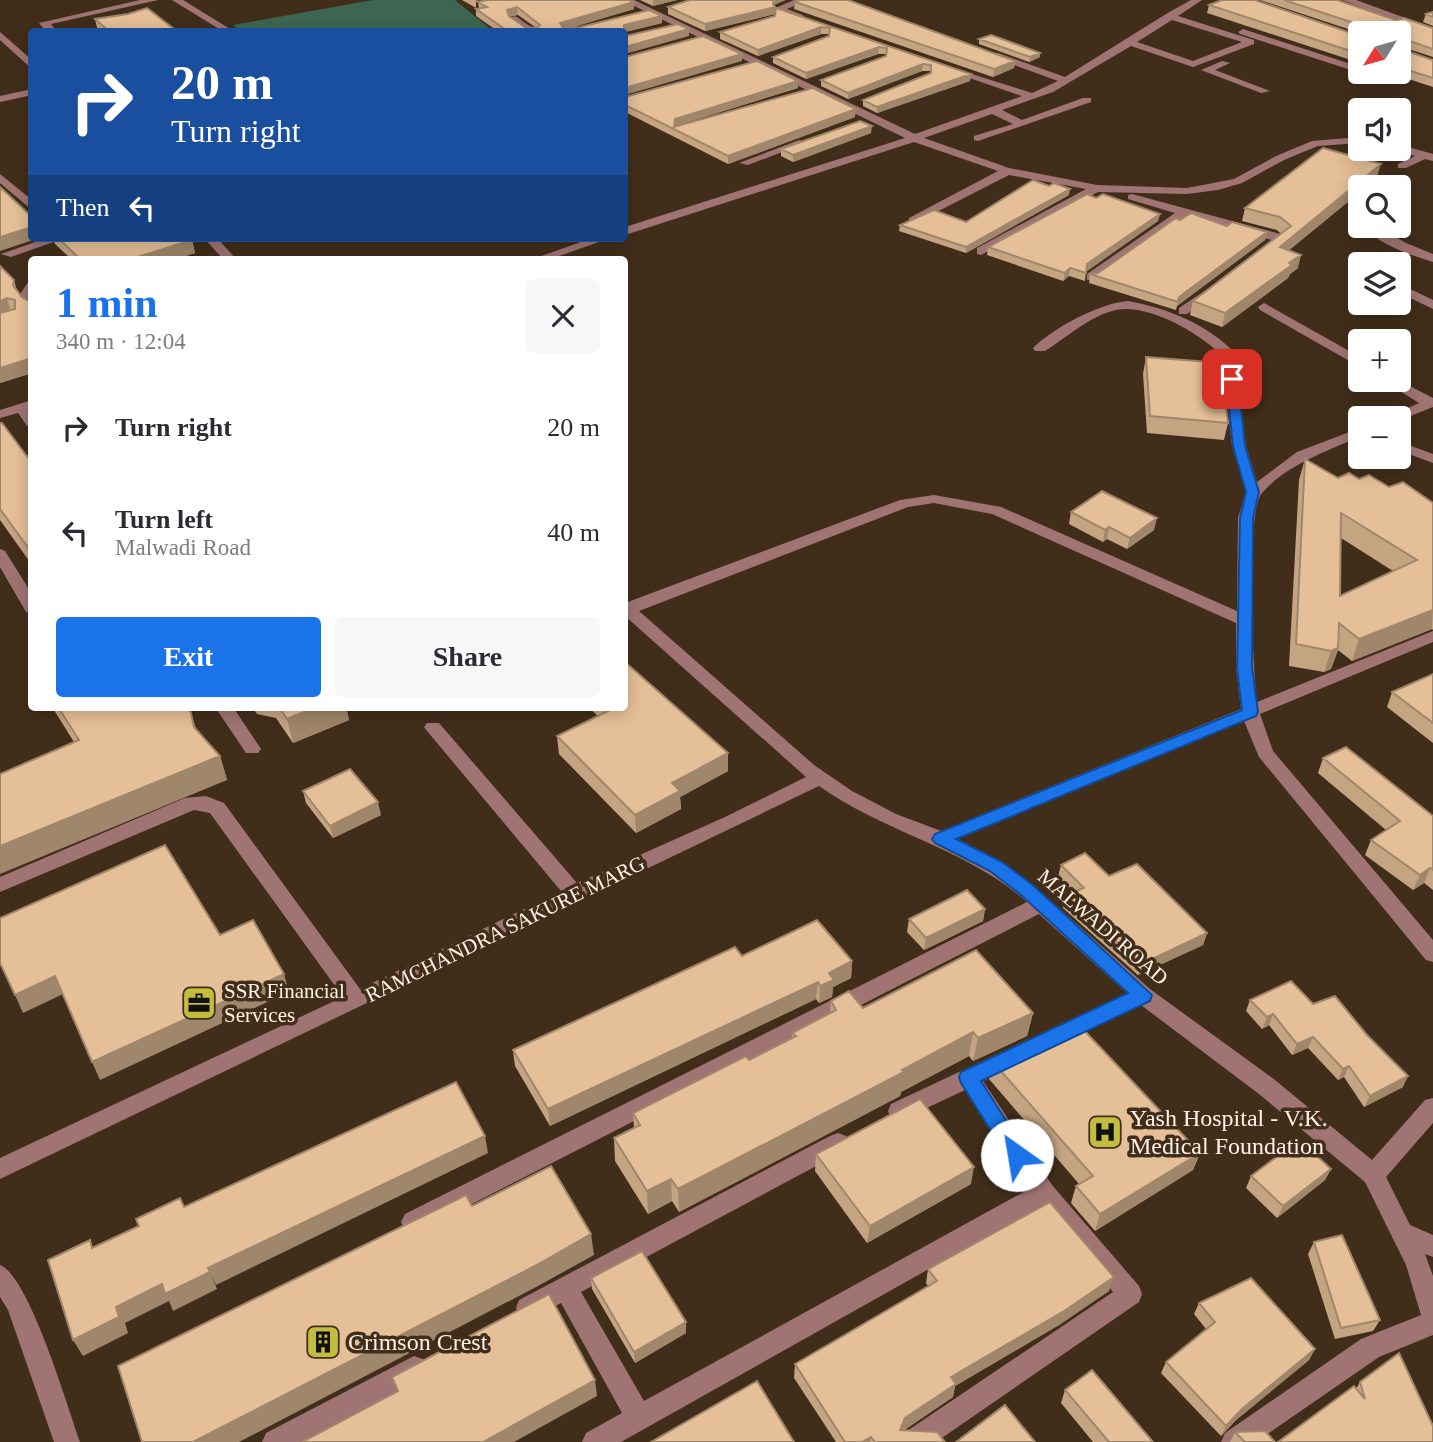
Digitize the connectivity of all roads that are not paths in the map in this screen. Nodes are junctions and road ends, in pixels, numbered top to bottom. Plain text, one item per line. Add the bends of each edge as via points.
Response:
1 (153, 0) edge
2 (177, 0) edge
3 (627, 0) edge
4 (803, 0) edge
5 (1197, 0) edge
6 (1347, 0) edge
7 (111, 9) junction
8 (656, 11) junction
9 (1173, 13) junction
10 (638, 14) edge
11 (120, 16) edge
12 (514, 19) edge
13 (811, 21) edge
14 (678, 25) junction
15 (48, 28) edge
16 (224, 28) edge
17 (528, 28) edge
18 (665, 28) edge
19 (1433, 31) edge
20 (718, 34) edge
21 (705, 38) junction
22 (2, 40) edge
23 (692, 41) edge
24 (1128, 42) junction
25 (1276, 42) junction
26 (979, 50) edge
27 (763, 61) junction
28 (28, 63) edge
29 (939, 65) edge
30 (1348, 65) edge
31 (744, 66) edge
32 (1067, 81) junction
33 (1265, 91) dead end
34 (28, 93) edge
35 (1032, 96) junction
36 (0, 99) edge
37 (1087, 100) dead end
38 (861, 101) edge
39 (1020, 101) junction
40 (848, 106) junction
41 (993, 110) junction
42 (1051, 113) junction
43 (872, 117) junction
44 (859, 122) edge
45 (1022, 124) junction
46 (820, 136) edge
47 (914, 138) junction
48 (978, 138) dead end
49 (1348, 140) edge
50 (1411, 151) edge
51 (1429, 157) edge
52 (744, 163) edge
53 (1402, 166) dead end
54 (1007, 171) junction
55 (0, 177) edge
56 (1097, 188) junction
57 (28, 203) edge
58 (1185, 211) junction
59 (913, 220) edge
60 (628, 230) edge
61 (1388, 238) edge
62 (46, 242) edge
63 (214, 242) edge
64 (592, 242) edge
65 (981, 251) dead end
66 (7, 254) edge
67 (227, 256) edge
68 (548, 256) edge
69 (1256, 258) edge
70 (1433, 258) edge
71 (1091, 277) edge
72 (1225, 281) edge
73 (1411, 294) edge
74 (1433, 306) edge
75 (1264, 307) edge
76 (1182, 312) dead end
77 (1040, 348) dead end
78 (1348, 356) edge
79 (1411, 392) edge
80 (1431, 402) edge
81 (26, 406) edge
82 (1411, 410) edge
83 (0, 414) edge
84 (1348, 437) edge
85 (1411, 450) edge
86 (1433, 459) edge
87 (1252, 492) junction
88 (0, 554) edge
89 (28, 601) edge
90 (628, 608) edge
91 (628, 611) edge
92 (1245, 621) junction
93 (1433, 636) edge
94 (227, 711) edge
95 (1250, 712) junction
96 (433, 727) dead end
97 (252, 749) dead end
98 (820, 778) junction
99 (941, 839) junction
100 (0, 885) edge
101 (574, 893) junction
102 (1041, 904) junction
103 (1433, 954) edge
104 (1143, 995) junction
105 (357, 1000) junction
106 (968, 1077) junction
107 (1433, 1107) edge
108 (884, 1119) edge
109 (860, 1132) edge
110 (0, 1169) edge
111 (1373, 1175) junction
112 (1044, 1192) junction
113 (1403, 1233) junction
114 (389, 1234) edge
115 (1433, 1246) edge
116 (0, 1276) edge
117 (565, 1288) junction
118 (1433, 1315) edge
119 (505, 1320) edge
120 (1433, 1323) edge
121 (432, 1359) edge
122 (639, 1418) junction
123 (67, 1442) edge
124 (275, 1442) edge
125 (596, 1442) edge
126 (913, 1442) edge
127 (1234, 1442) edge

1 - 7 street
2 - 16 street
3 - 8 street
4 - 13 street via 778,9
5 - 9 street
6 - 19 street
7 - 11 street
7 - 15 street via 44,23
8 - 10 street
8 - 14 street
9 - 24 street
9 - 24 street via 1251,42 1193,64
9 - 25 street
12 - 17 street
14 - 18 street
14 - 21 street
20 - 21 street
21 - 23 street
21 - 27 street
22 - 28 street
24 - 32 street
25 - 30 street
25 - 33 street via 1206,71
26 - 32 street
27 - 31 street
27 - 40 street
29 - 35 street
32 - 35 street
34 - 36 street
35 - 39 street
37 - 42 street
38 - 40 street
39 - 41 street
39 - 42 street
40 - 43 street
41 - 45 street
41 - 47 street
42 - 45 street
43 - 44 street
43 - 47 street
45 - 48 street
46 - 52 street
47 - 54 street
47 - 60 street
49 - 56 street via 1302,148 1218,187
50 - 51 street
51 - 53 street
54 - 56 street
54 - 59 street
55 - 57 street
56 - 58 street
56 - 65 street
58 - 69 street via 1279,239
58 - 71 street
61 - 70 street
62 - 66 street
63 - 67 street
64 - 68 street
72 - 76 street
73 - 74 street
75 - 78 street
77 - 87 street via 1112,307 1127,305 1208,335 1230,356 1239,446
79 - 80 street
80 - 82 street
81 - 83 street
84 - 87 street via 1303,455
85 - 86 street
87 - 92 street via 1247,518
88 - 89 street
90 - 92 street via 905,503 934,499 996,510
91 - 98 street, MALWADI ROAD
92 - 95 street via 1244,667
93 - 95 street
94 - 97 street
95 - 99 street
95 - 103 street via 1265,753
96 - 101 street
98 - 99 street, MALWADI ROAD via 889,819
98 - 101 street, RAMCHANDRA SAKURE MARG
99 - 102 street, MALWADI ROAD via 996,867
100 - 105 street via 192,803 206,803 217,808
101 - 105 street, RAMCHANDRA SAKURE MARG
102 - 104 street, MALWADI ROAD
102 - 114 street
104 - 106 street
104 - 111 street, MALWADI ROAD via 1267,1087
105 - 110 street, RAMCHANDRA SAKURE MARG
106 - 108 street
106 - 112 street
107 - 111 street
109 - 117 street
111 - 113 street
112 - 122 street
112 - 126 street via 1130,1294
113 - 115 street
113 - 118 street
116 - 123 street via 18,1304
117 - 119 street
117 - 122 street
120 - 127 street via 1370,1348
121 - 124 street
122 - 125 street

